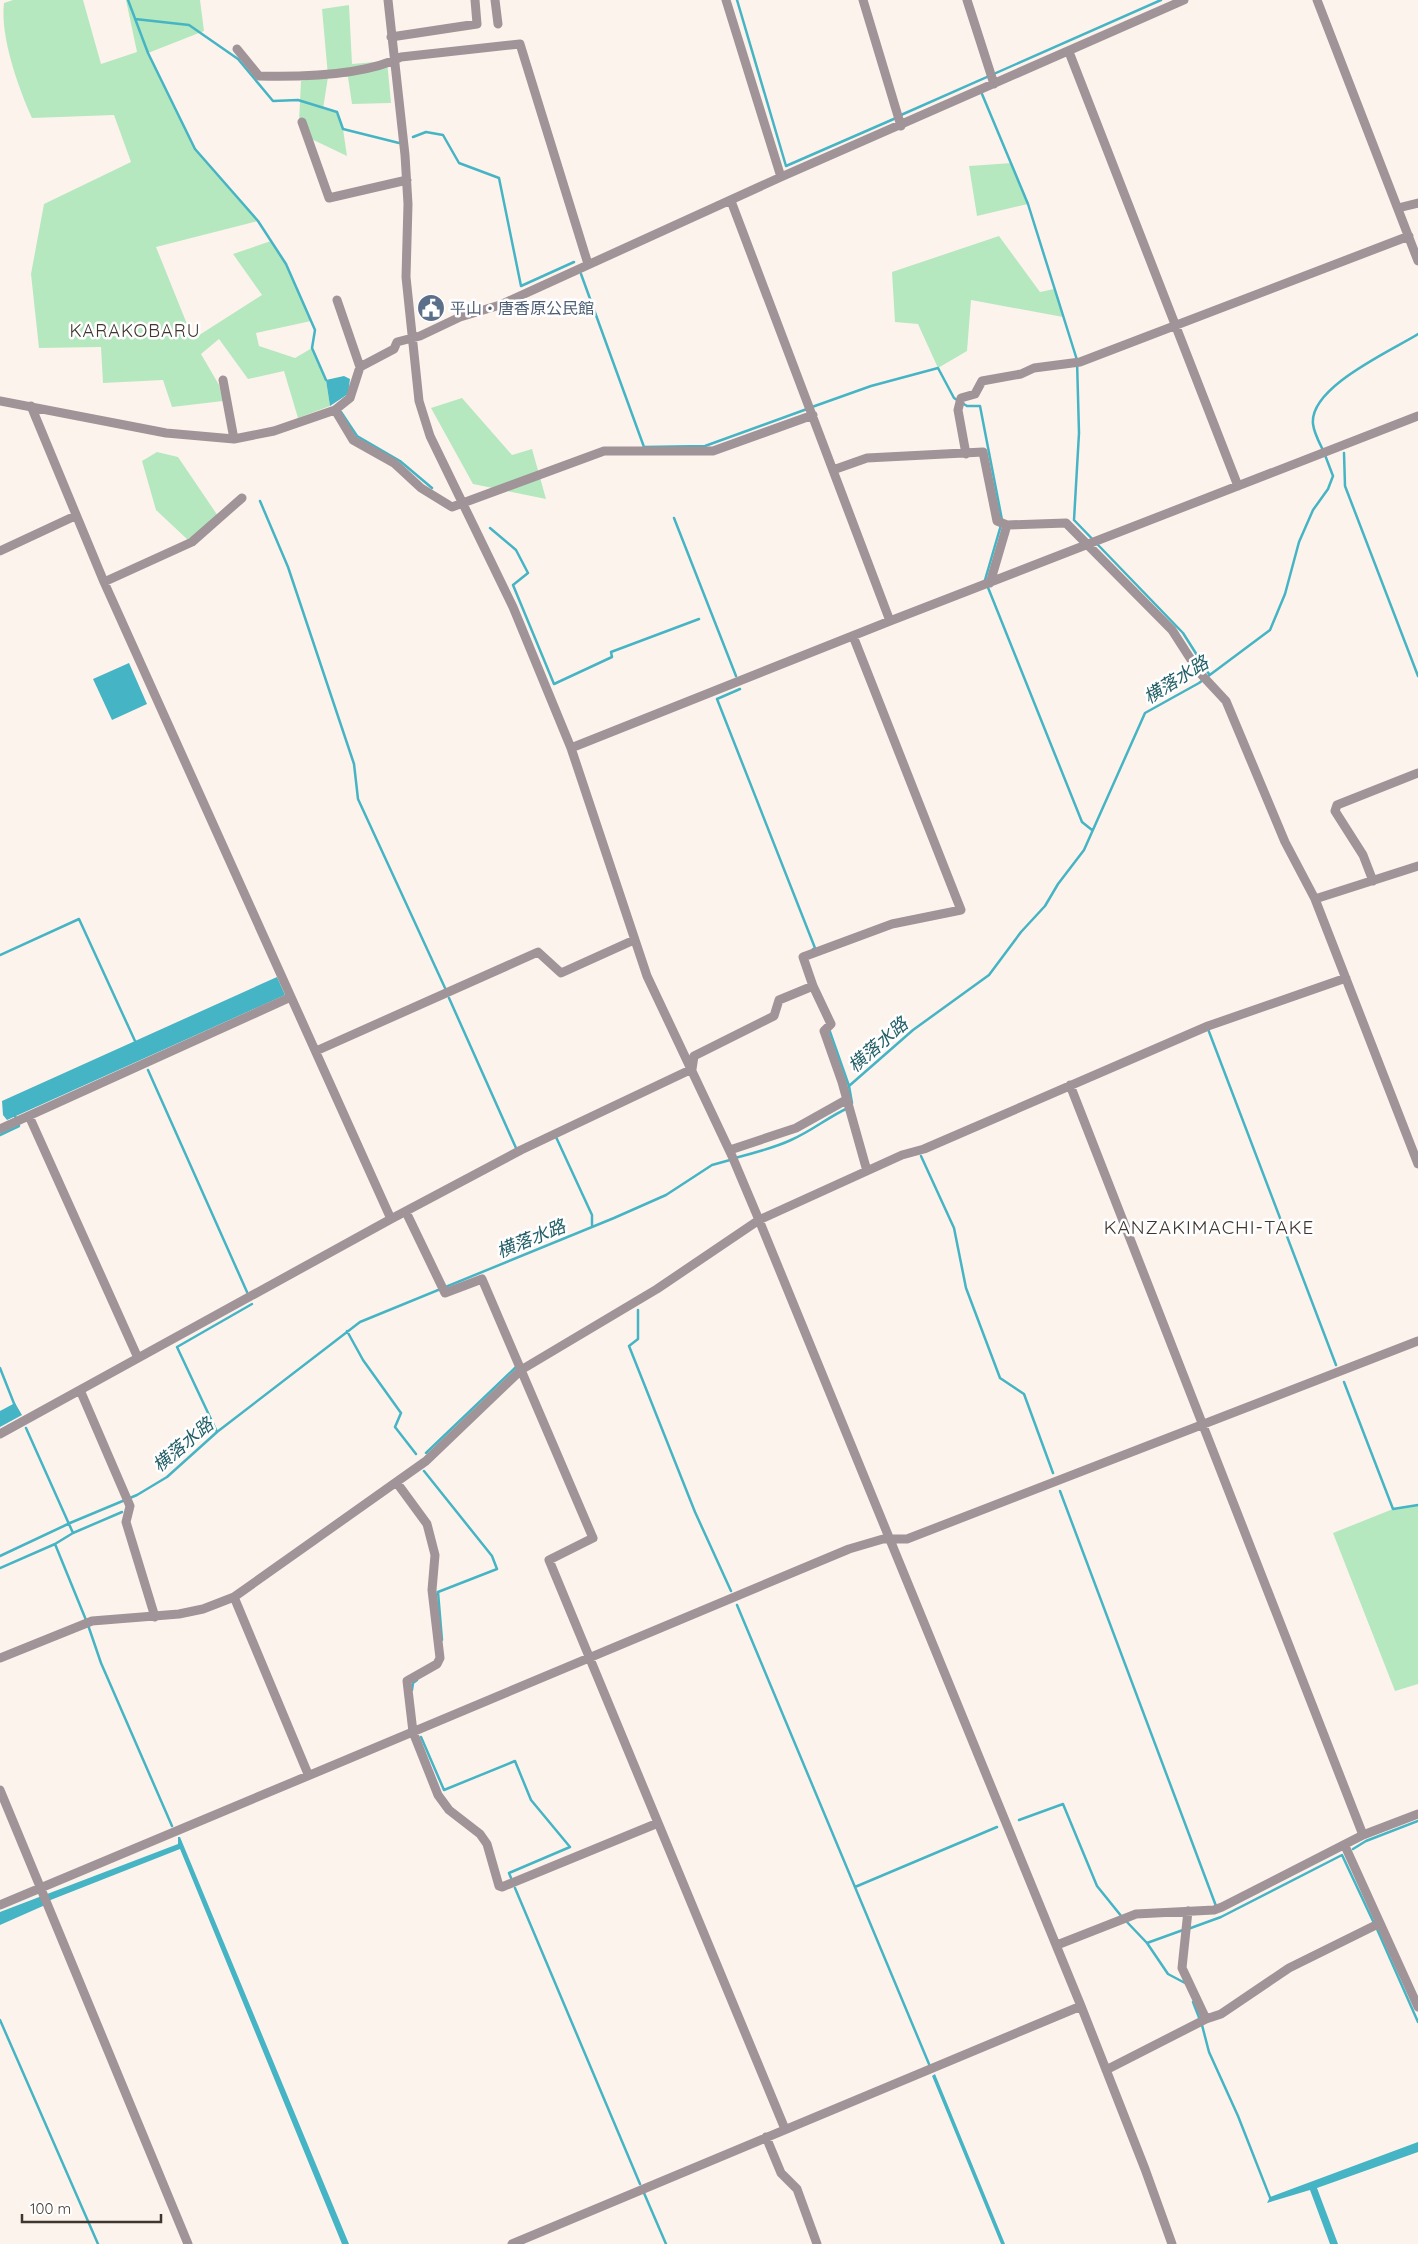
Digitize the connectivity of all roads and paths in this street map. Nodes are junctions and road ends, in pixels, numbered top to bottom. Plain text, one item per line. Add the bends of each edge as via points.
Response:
1 (388, 0) edge
2 (475, 0) edge
3 (495, 0) edge
4 (726, 0) edge
5 (863, 0) edge
6 (966, 0) edge
7 (1184, 0) edge
8 (1317, 0) edge
9 (498, 24) dead end
10 (391, 37) junction
11 (237, 49) dead end
12 (1069, 52) junction
13 (394, 61) junction
14 (994, 84) junction
15 (302, 122) dead end
16 (901, 126) junction
17 (781, 177) junction
18 (407, 180) junction
19 (731, 201) junction
20 (1418, 203) edge
21 (1398, 208) junction
22 (1409, 236) junction
23 (1418, 261) edge
24 (588, 264) junction
25 (337, 300) dead end
26 (1177, 324) junction
27 (411, 339) junction
28 (360, 367) junction
29 (223, 380) dead end
30 (0, 401) edge
31 (31, 406) junction
32 (335, 410) junction
33 (813, 416) junction
34 (1418, 416) edge
35 (234, 439) junction
36 (966, 454) junction
37 (833, 470) junction
38 (1238, 486) junction
39 (242, 498) dead end
40 (464, 503) junction
41 (75, 516) junction
42 (1007, 525) junction
43 (1088, 546) junction
44 (0, 551) edge
45 (104, 582) junction
46 (990, 583) junction
47 (890, 621) junction
48 (853, 636) junction
49 (571, 748) junction
50 (1418, 773) edge
51 (1418, 866) edge
52 (1373, 881) junction
53 (1315, 899) junction
54 (634, 940) junction
55 (1346, 978) junction
56 (813, 986) junction
57 (292, 997) junction
58 (316, 1051) junction
59 (692, 1069) junction
60 (1070, 1085) junction
61 (848, 1106) junction
62 (25, 1118) junction
63 (1, 1127) edge
64 (732, 1156) junction
65 (1418, 1164) edge
66 (867, 1171) junction
67 (406, 1212) junction
68 (392, 1219) junction
69 (759, 1220) junction
70 (1418, 1341) edge
71 (138, 1358) junction
72 (521, 1370) junction
73 (80, 1390) junction
74 (1201, 1424) junction
75 (0, 1434) edge
76 (397, 1483) junction
77 (890, 1540) junction
78 (234, 1598) junction
79 (155, 1617) junction
80 (0, 1658) edge
81 (589, 1658) junction
82 (413, 1732) junction
83 (308, 1774) junction
84 (0, 1790) edge
85 (1418, 1814) edge
86 (658, 1823) junction
87 (1363, 1835) junction
88 (1345, 1846) junction
89 (41, 1887) junction
90 (0, 1905) edge
91 (1188, 1911) junction
92 (1380, 1923) junction
93 (1056, 1945) junction
94 (1416, 1994) edge
95 (1081, 2006) junction
96 (1418, 2007) edge
97 (1206, 2019) junction
98 (1106, 2070) junction
99 (785, 2129) junction
100 (766, 2137) junction
101 (188, 2244) edge
102 (512, 2244) edge
103 (817, 2244) edge
104 (1172, 2244) edge

1 - 10 street
2 - 10 street via 477,24
3 - 9 street
4 - 17 street
5 - 16 street
6 - 14 street
7 - 12 street
8 - 21 street
10 - 13 street
11 - 13 street via 260,76 303,77 384,66
12 - 14 street
12 - 26 street
13 - 18 street
13 - 24 street via 401,57 520,44
14 - 16 street
15 - 18 street via 329,198
16 - 17 street
17 - 19 street
18 - 27 street via 406,278
19 - 24 street
19 - 33 street
20 - 21 street
21 - 22 street
22 - 23 street
22 - 26 street
24 - 27 street via 500,305 460,317
25 - 28 street
26 - 36 street via 1077,363 1034,368 1021,374 982,381 975,394 961,398 958,410
26 - 38 street
27 - 28 street via 397,342 394,348
27 - 40 street via 419,401 430,436
28 - 32 street via 350,398
29 - 35 street
30 - 31 street
31 - 35 street via 166,433
31 - 41 street
32 - 35 street via 274,431
32 - 40 street via 353,440 394,464 421,488 452,507
33 - 37 street
33 - 40 street via 713,451 604,452
34 - 38 street
36 - 37 street via 867,458
36 - 42 street via 983,452 997,521
37 - 47 street
38 - 43 street
39 - 45 street via 192,542
40 - 49 street via 513,607
41 - 44 street
41 - 45 street
42 - 43 street via 1066,523
42 - 46 street
43 - 46 street
43 - 53 street via 1172,630 1208,684 1226,701 1285,842
45 - 57 street
46 - 47 street
47 - 48 street
48 - 49 street
48 - 56 street via 961,910 892,924 803,957
49 - 54 street
50 - 52 street via 1337,805 1334,811 1363,855
51 - 52 street
52 - 53 street
53 - 55 street
54 - 58 street via 561,973 538,952
54 - 59 street via 647,976
55 - 60 street via 1208,1026
55 - 65 street
56 - 59 street via 779,1000 774,1016 694,1056
56 - 61 street via 831,1024 824,1031
57 - 58 street
57 - 62 street
58 - 68 street
59 - 64 street
59 - 67 street via 521,1150
60 - 66 street
60 - 74 street
61 - 64 street
61 - 66 street
62 - 63 street
62 - 71 street
64 - 69 street
66 - 69 street
67 - 68 street
67 - 72 street via 445,1293 482,1279
68 - 71 street
69 - 72 street via 657,1289
69 - 77 street
70 - 74 street
71 - 73 street
72 - 76 street via 426,1461
72 - 81 street via 593,1538 549,1560
73 - 75 street
73 - 79 street via 130,1506 126,1522
74 - 77 street via 926,1532
74 - 87 street
76 - 78 street
76 - 82 street via 427,1524 435,1555 432,1590 440,1658 437,1664 407,1681
77 - 81 street via 849,1549
77 - 93 street
78 - 79 street via 203,1609
78 - 83 street
79 - 80 street via 92,1621
81 - 82 street
81 - 86 street
82 - 83 street
82 - 86 street via 438,1795 449,1810 480,1834 486,1844 499,1886
83 - 89 street
84 - 89 street
85 - 87 street
86 - 99 street
87 - 88 street
88 - 91 street via 1222,1907
88 - 92 street
89 - 90 street
89 - 101 street
91 - 93 street via 1136,1914
91 - 97 street via 1182,1968
92 - 94 street
92 - 97 street via 1289,1968 1221,2014
93 - 95 street
94 - 96 street
95 - 98 street
95 - 99 street
97 - 98 street
98 - 104 street
99 - 100 street
100 - 102 street
100 - 103 street via 781,2173 797,2189

